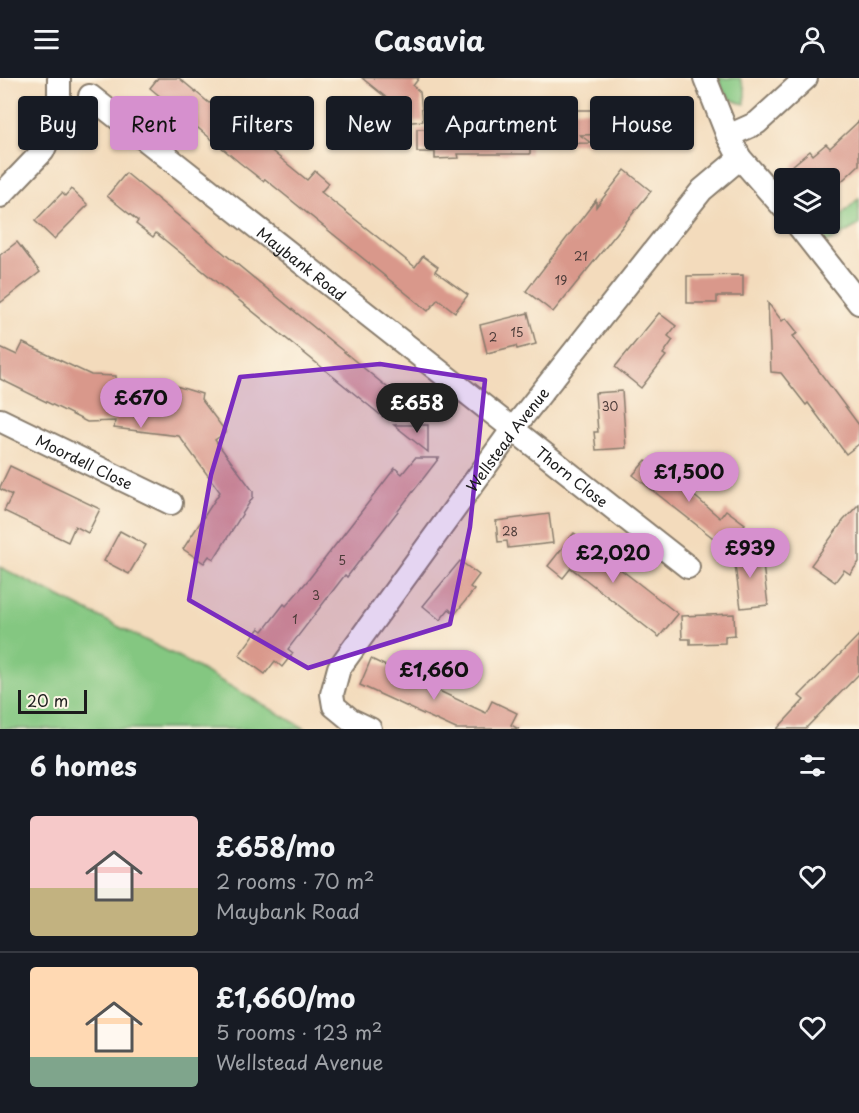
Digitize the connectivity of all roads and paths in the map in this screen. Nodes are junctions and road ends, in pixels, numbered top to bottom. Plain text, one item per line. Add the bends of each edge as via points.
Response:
1 (59, 78) edge
2 (705, 78) edge
3 (806, 78) edge
4 (98, 102) edge
5 (728, 136) junction
6 (740, 158) junction
7 (0, 196) edge
8 (774, 197) edge
9 (805, 234) edge
10 (859, 303) edge
11 (0, 420) edge
12 (512, 430) junction
13 (171, 503) dead end
14 (688, 567) dead end
15 (370, 729) edge

1 - 7 street via 59,113 43,151
2 - 5 street
3 - 5 street via 758,123
4 - 12 street, Maybank Road
5 - 6 street
6 - 8 street
6 - 12 street, Wellstead Avenue via 702,190
9 - 10 street
11 - 13 street, Moordell Close
12 - 14 street, Thorn Close
12 - 15 street, Wellstead Avenue via 339,668 332,694 334,706

